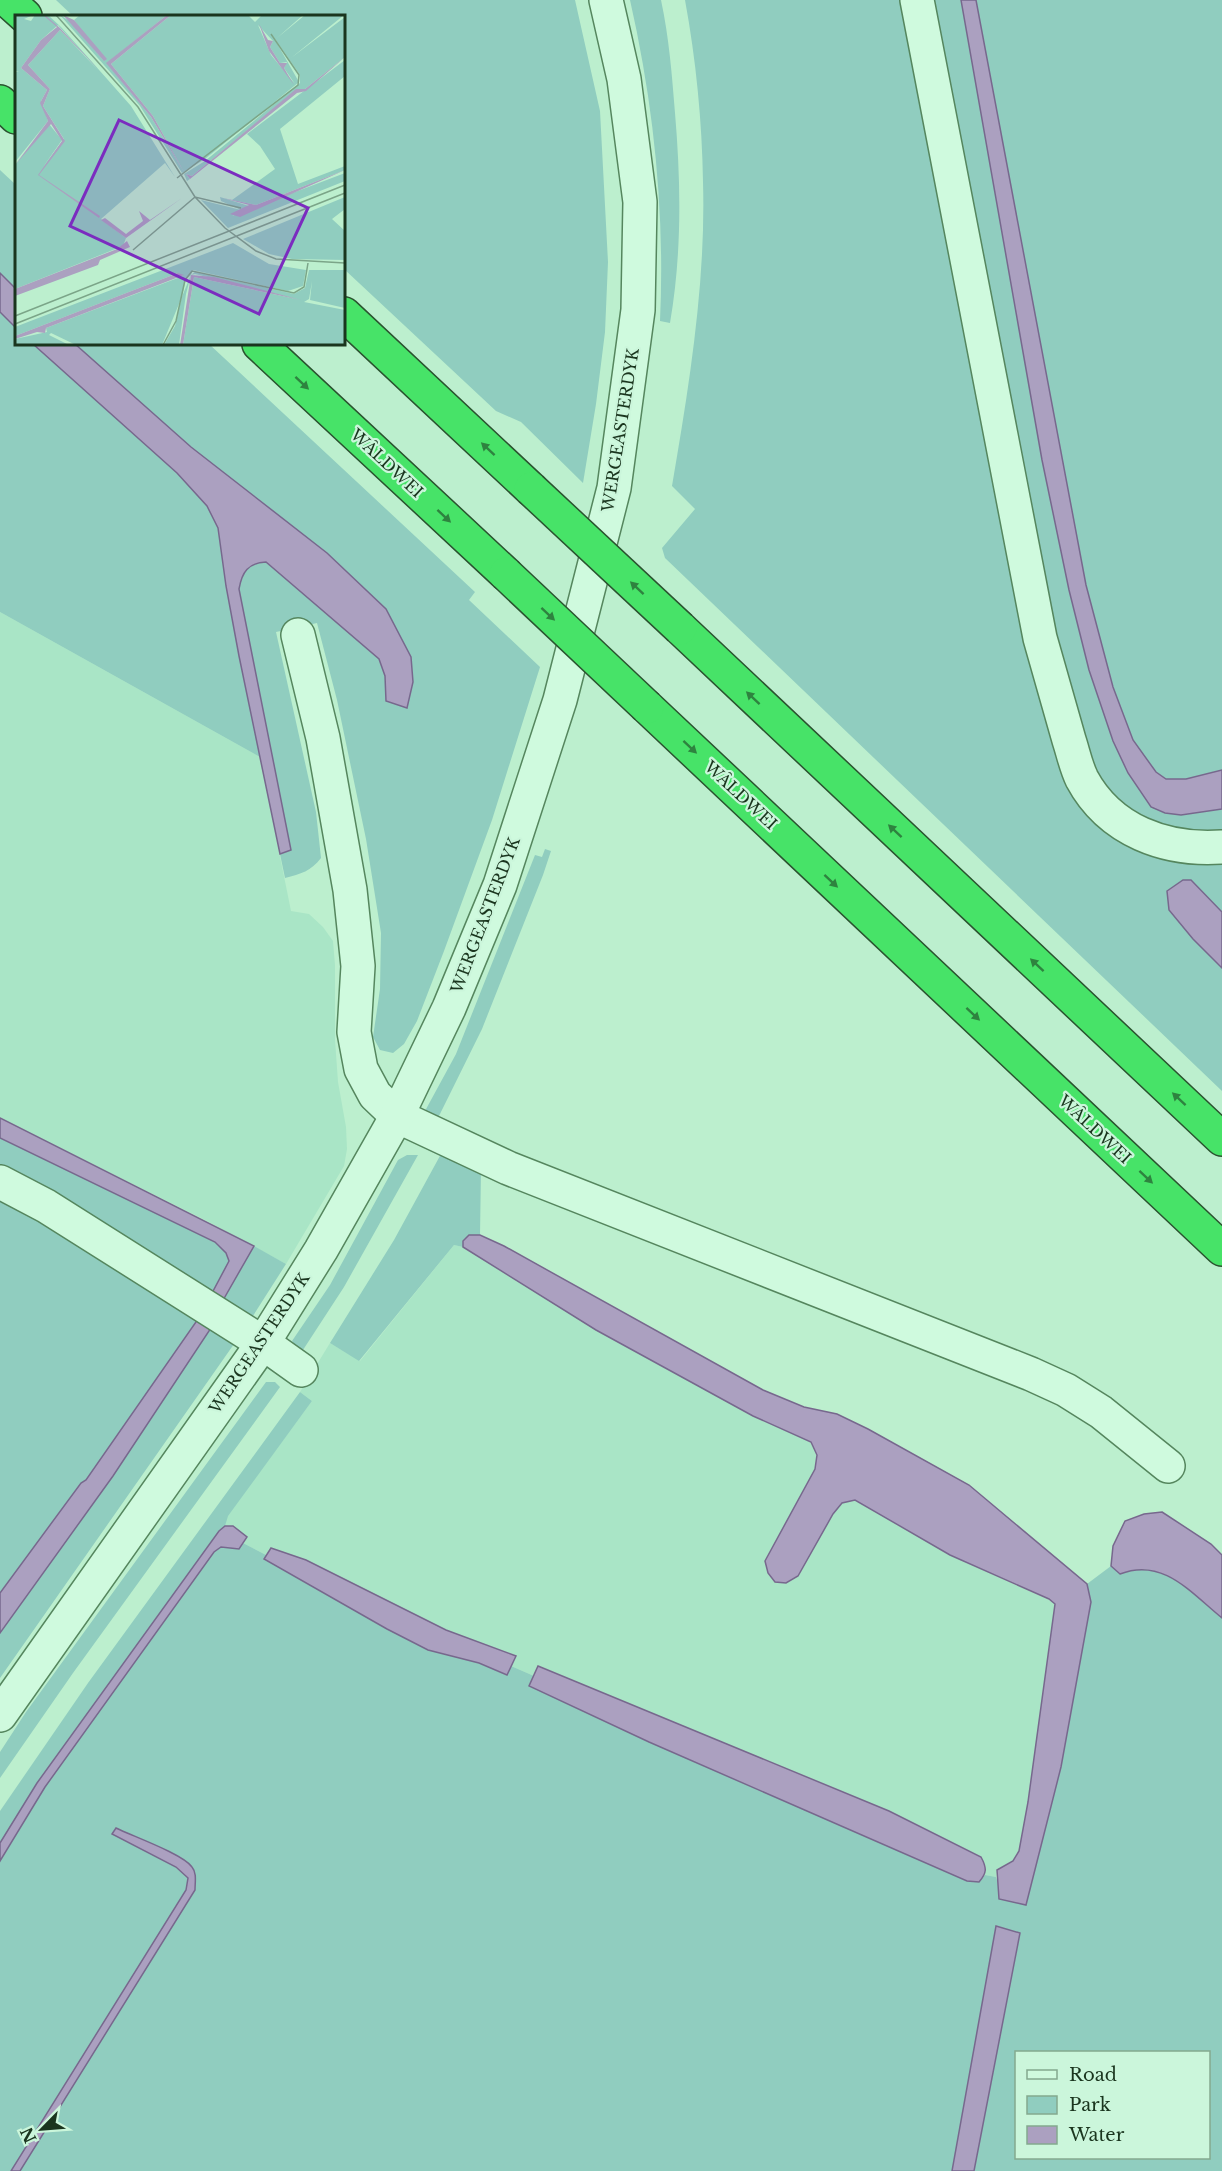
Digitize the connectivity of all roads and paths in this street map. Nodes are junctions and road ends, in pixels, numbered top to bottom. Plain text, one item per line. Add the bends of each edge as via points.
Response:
1 (8, 0) edge
2 (606, 0) edge
3 (917, 0) edge
4 (24, 15) edge
5 (0, 102) edge
6 (15, 116) edge
7 (345, 315) edge
8 (260, 345) edge
9 (298, 636) dead end
10 (1222, 847) edge
11 (397, 1116) junction
12 (1222, 1139) edge
13 (0, 1182) edge
14 (1222, 1249) edge
15 (263, 1342) junction
16 (301, 1370) dead end
17 (1168, 1466) dead end
18 (0, 1715) edge

1 - 4 highway
2 - 11 street, WERGEASTERDYK via 624,79 640,202 638,310 614,488 560,700 500,885 449,1008
3 - 10 street via 1040,638 1082,778 1113,817 1130,830 1167,844
5 - 6 highway
12 -> 7 highway, bridge
8 -> 14 highway, WÂLDWEI, bridge
9 - 11 street via 327,760 350,890 358,966 354,1032 361,1069 375,1095
11 - 15 street, WERGEASTERDYK
11 - 17 street via 508,1168 1040,1378 1101,1412
13 - 15 street via 46,1206
15 - 16 street
15 - 18 street, WERGEASTERDYK

